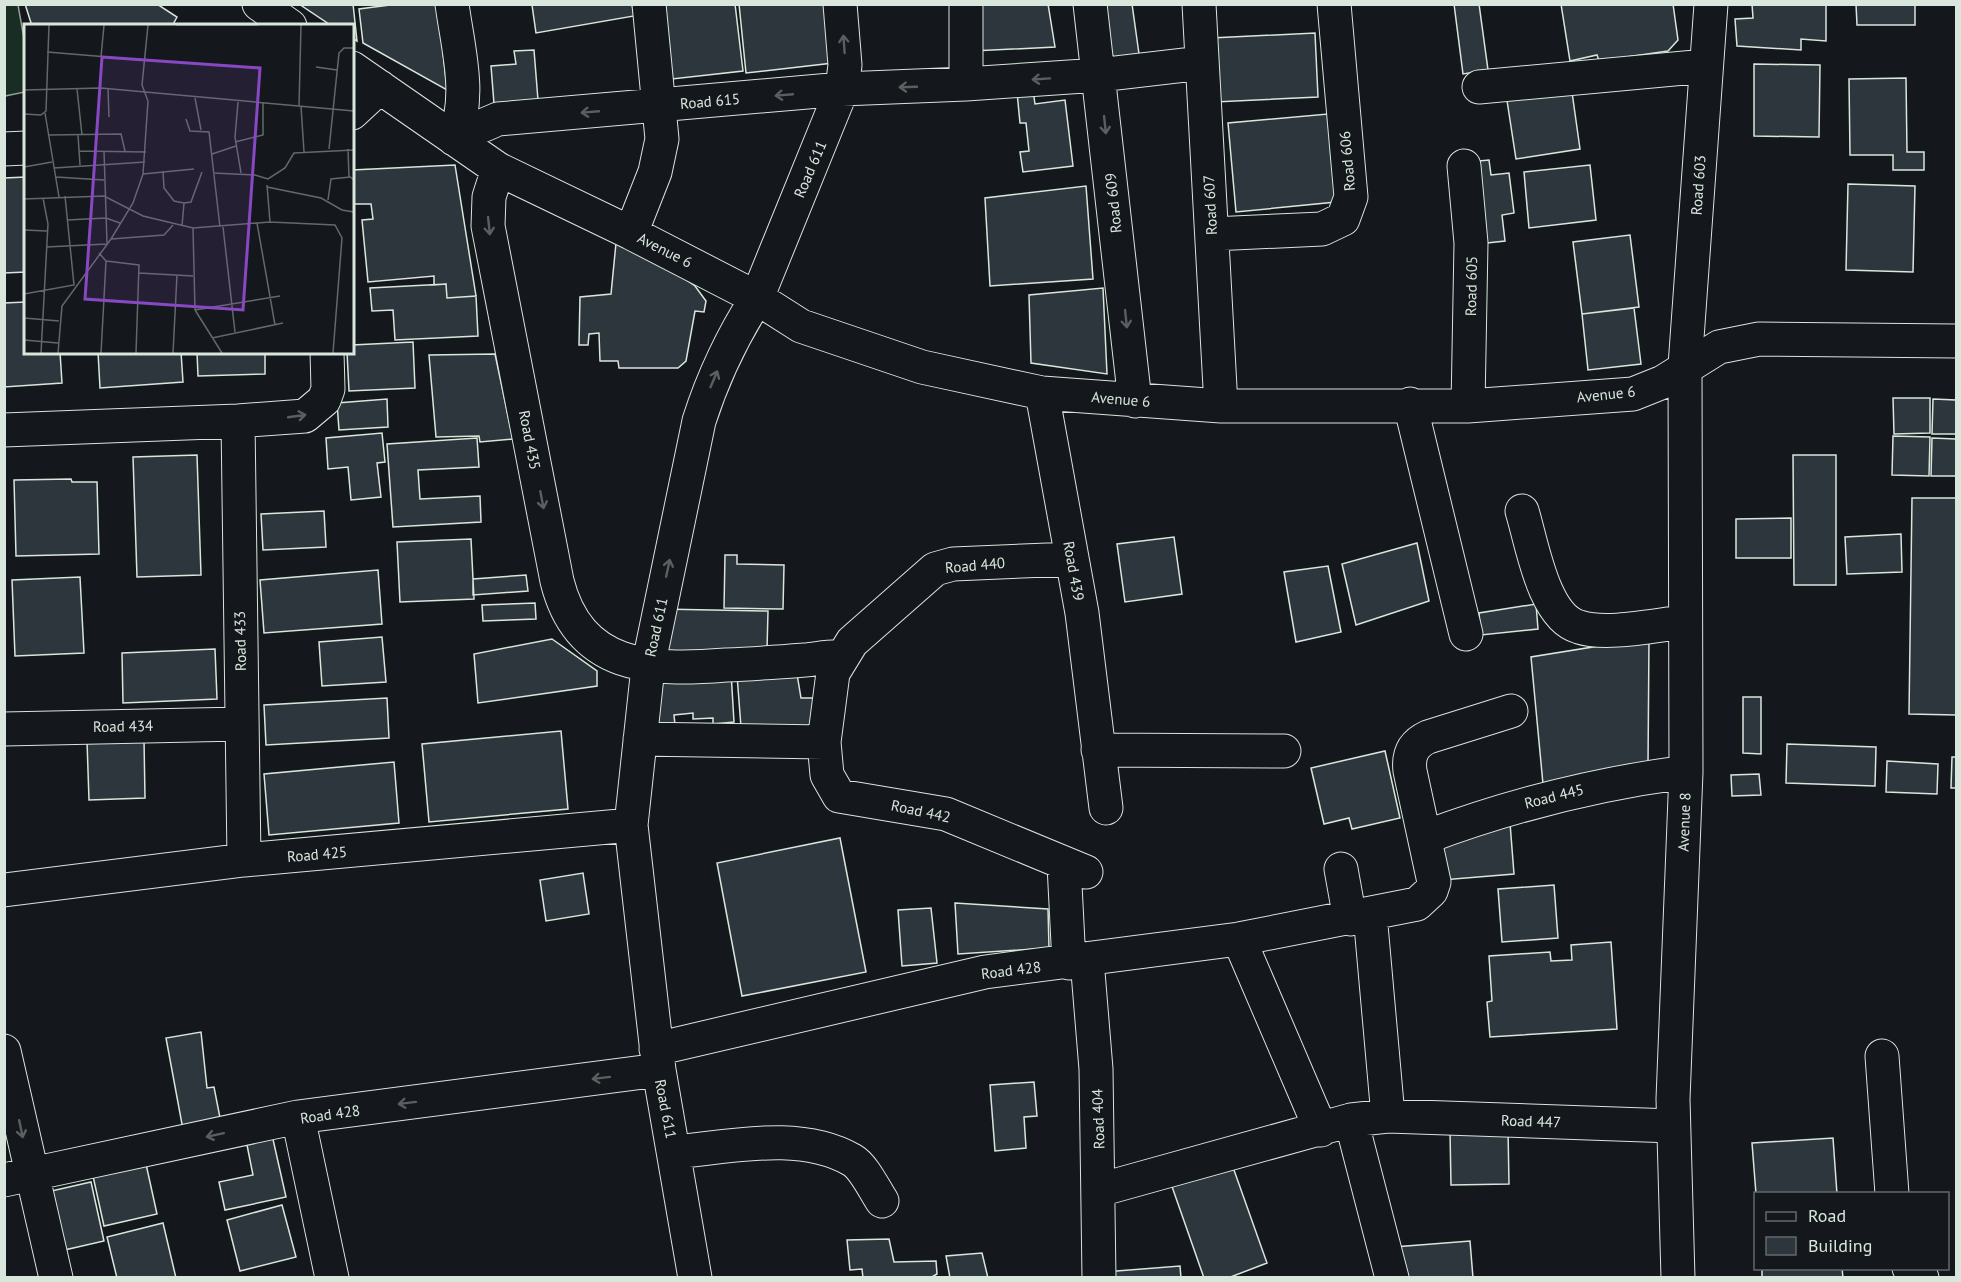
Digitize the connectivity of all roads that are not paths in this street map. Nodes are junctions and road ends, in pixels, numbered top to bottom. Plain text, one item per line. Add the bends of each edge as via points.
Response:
1 (258, 4) edge
2 (452, 4) edge
3 (649, 4) edge
4 (840, 4) edge
5 (966, 4) edge
6 (1090, 4) edge
7 (1199, 4) edge
8 (1334, 4) edge
9 (1711, 4) edge
10 (287, 24) edge
11 (1202, 63) junction
12 (1706, 66) junction
13 (354, 69) edge
14 (1099, 75) junction
15 (966, 84) junction
16 (380, 87) junction
17 (1479, 87) dead end
18 (842, 89) junction
19 (660, 106) junction
20 (354, 111) edge
21 (460, 143) junction
22 (24, 148) edge
23 (4, 149) edge
24 (1464, 166) dead end
25 (498, 169) junction
26 (631, 233) junction
27 (1212, 234) junction
28 (757, 298) junction
29 (1956, 341) edge
30 (327, 354) edge
31 (1685, 366) junction
32 (1042, 393) junction
33 (1135, 401) junction
34 (1410, 404) junction
35 (1221, 406) junction
36 (1468, 406) junction
37 (238, 421) junction
38 (4, 430) edge
39 (1522, 511) dead end
40 (1072, 559) junction
41 (1685, 622) junction
42 (1466, 634) dead end
43 (841, 657) junction
44 (648, 667) junction
45 (1511, 711) dead end
46 (241, 724) junction
47 (4, 729) edge
48 (640, 739) junction
49 (825, 741) junction
50 (1098, 750) junction
51 (1284, 751) dead end
52 (1686, 772) junction
53 (1106, 808) dead end
54 (631, 825) junction
55 (1426, 837) junction
56 (244, 860) junction
57 (1075, 868) joint
58 (1341, 869) dead end
59 (4, 890) edge
60 (1360, 916) junction
61 (1239, 939) junction
62 (1078, 961) junction
63 (4, 1051) edge
64 (1882, 1056) dead end
65 (657, 1060) junction
66 (1388, 1116) junction
67 (298, 1118) junction
68 (1336, 1125) junction
69 (1673, 1126) junction
70 (674, 1152) junction
71 (18, 1177) edge
72 (1099, 1190) junction
73 (1892, 1192) edge
74 (882, 1201) dead end
75 (56, 1278) edge
76 (332, 1278) edge
77 (695, 1278) edge
78 (1099, 1278) edge
79 (1392, 1278) edge
80 (1678, 1278) edge

1 - 10 street
2 - 21 street via 464,87
3 - 19 street
18 -> 4 street, Road 611 via 845,64
5 - 15 street
6 - 14 street, Road 609
7 - 11 street, Road 607
8 - 27 street, Road 606 via 1351,197 1343,219 1322,229
9 - 12 street, Road 603
11 - 14 street, Road 615
11 - 27 street, Road 607
12 - 17 street
12 - 31 street, Road 603
13 - 16 street, Avenue 6
14 -> 15 street, Road 615
14 -> 33 street, Road 609
15 -> 18 street, Road 615
16 - 20 street
16 - 21 street, Avenue 6
18 -> 19 street, Road 615
18 - 28 street, Road 611
19 -> 21 street, Road 615 via 498,119 477,128
19 - 26 street via 659,156
21 - 25 street, Avenue 6
22 - 23 street
24 - 36 street, Road 605 via 1472,243
25 - 26 street, Avenue 6
25 -> 44 street, Road 435 via 489,197 489,226 561,598 579,630 592,642 606,652
26 - 28 street, Avenue 6
27 - 35 street, Road 607
28 - 32 street, Avenue 6 via 801,326 922,367
44 -> 28 street, Road 611 via 699,421 723,357
29 - 31 street, Avenue 6 via 1759,339 1719,347
37 -> 30 street via 305,416 316,410 328,389
31 - 36 street, Avenue 6 via 1663,382 1633,394
31 - 41 street, Avenue 8
32 - 33 street, Avenue 6
32 - 40 street, Road 439
33 - 35 street, Avenue 6
34 - 35 street, Avenue 6
34 - 36 street, Avenue 6
34 - 42 street
37 - 38 street
37 - 46 street, Road 433
39 - 41 street via 1547,595 1558,614 1568,621 1577,627 1600,630
40 - 43 street, Road 440 via 953,564 935,569 852,642
40 - 50 street, Road 439
41 - 52 street, Avenue 8
43 - 44 street, Road 435
43 - 49 street, Road 442 via 833,673
44 - 48 street, Road 611
45 - 55 street via 1428,737 1415,746 1409,762
46 - 47 street, Road 434
46 - 56 street, Road 433
48 - 49 street
48 - 54 street, Road 611
49 - 57 street, Road 442 via 827,775 839,796 946,814
50 - 51 street
50 - 53 street, Road 439
52 - 55 street, Road 445 via 1569,792 1476,818
52 - 69 street, Avenue 8
54 - 56 street, Road 425
54 - 65 street, Road 611
55 - 60 street via 1433,872 1431,891 1417,904
56 - 59 street, Road 425
57 - 62 street, Road 404
58 - 60 street
60 - 61 street, Road 428
60 - 66 street
61 - 62 street, Road 428
61 - 68 street
62 - 65 street, Road 428 via 974,975 710,1034
62 - 72 street, Road 404 via 1096,1069
63 -> 71 street
64 - 73 street
65 -> 67 street, Road 428
65 - 70 street, Road 611
66 - 68 street, Road 447
66 - 69 street, Road 447
67 -> 71 street, Road 428
67 - 76 street
68 - 72 street, Road 447
68 - 79 street
69 - 80 street, Avenue 8
70 - 74 street via 768,1144 814,1145 854,1161
70 - 77 street, Road 611
71 - 75 street
72 - 78 street, Road 404

